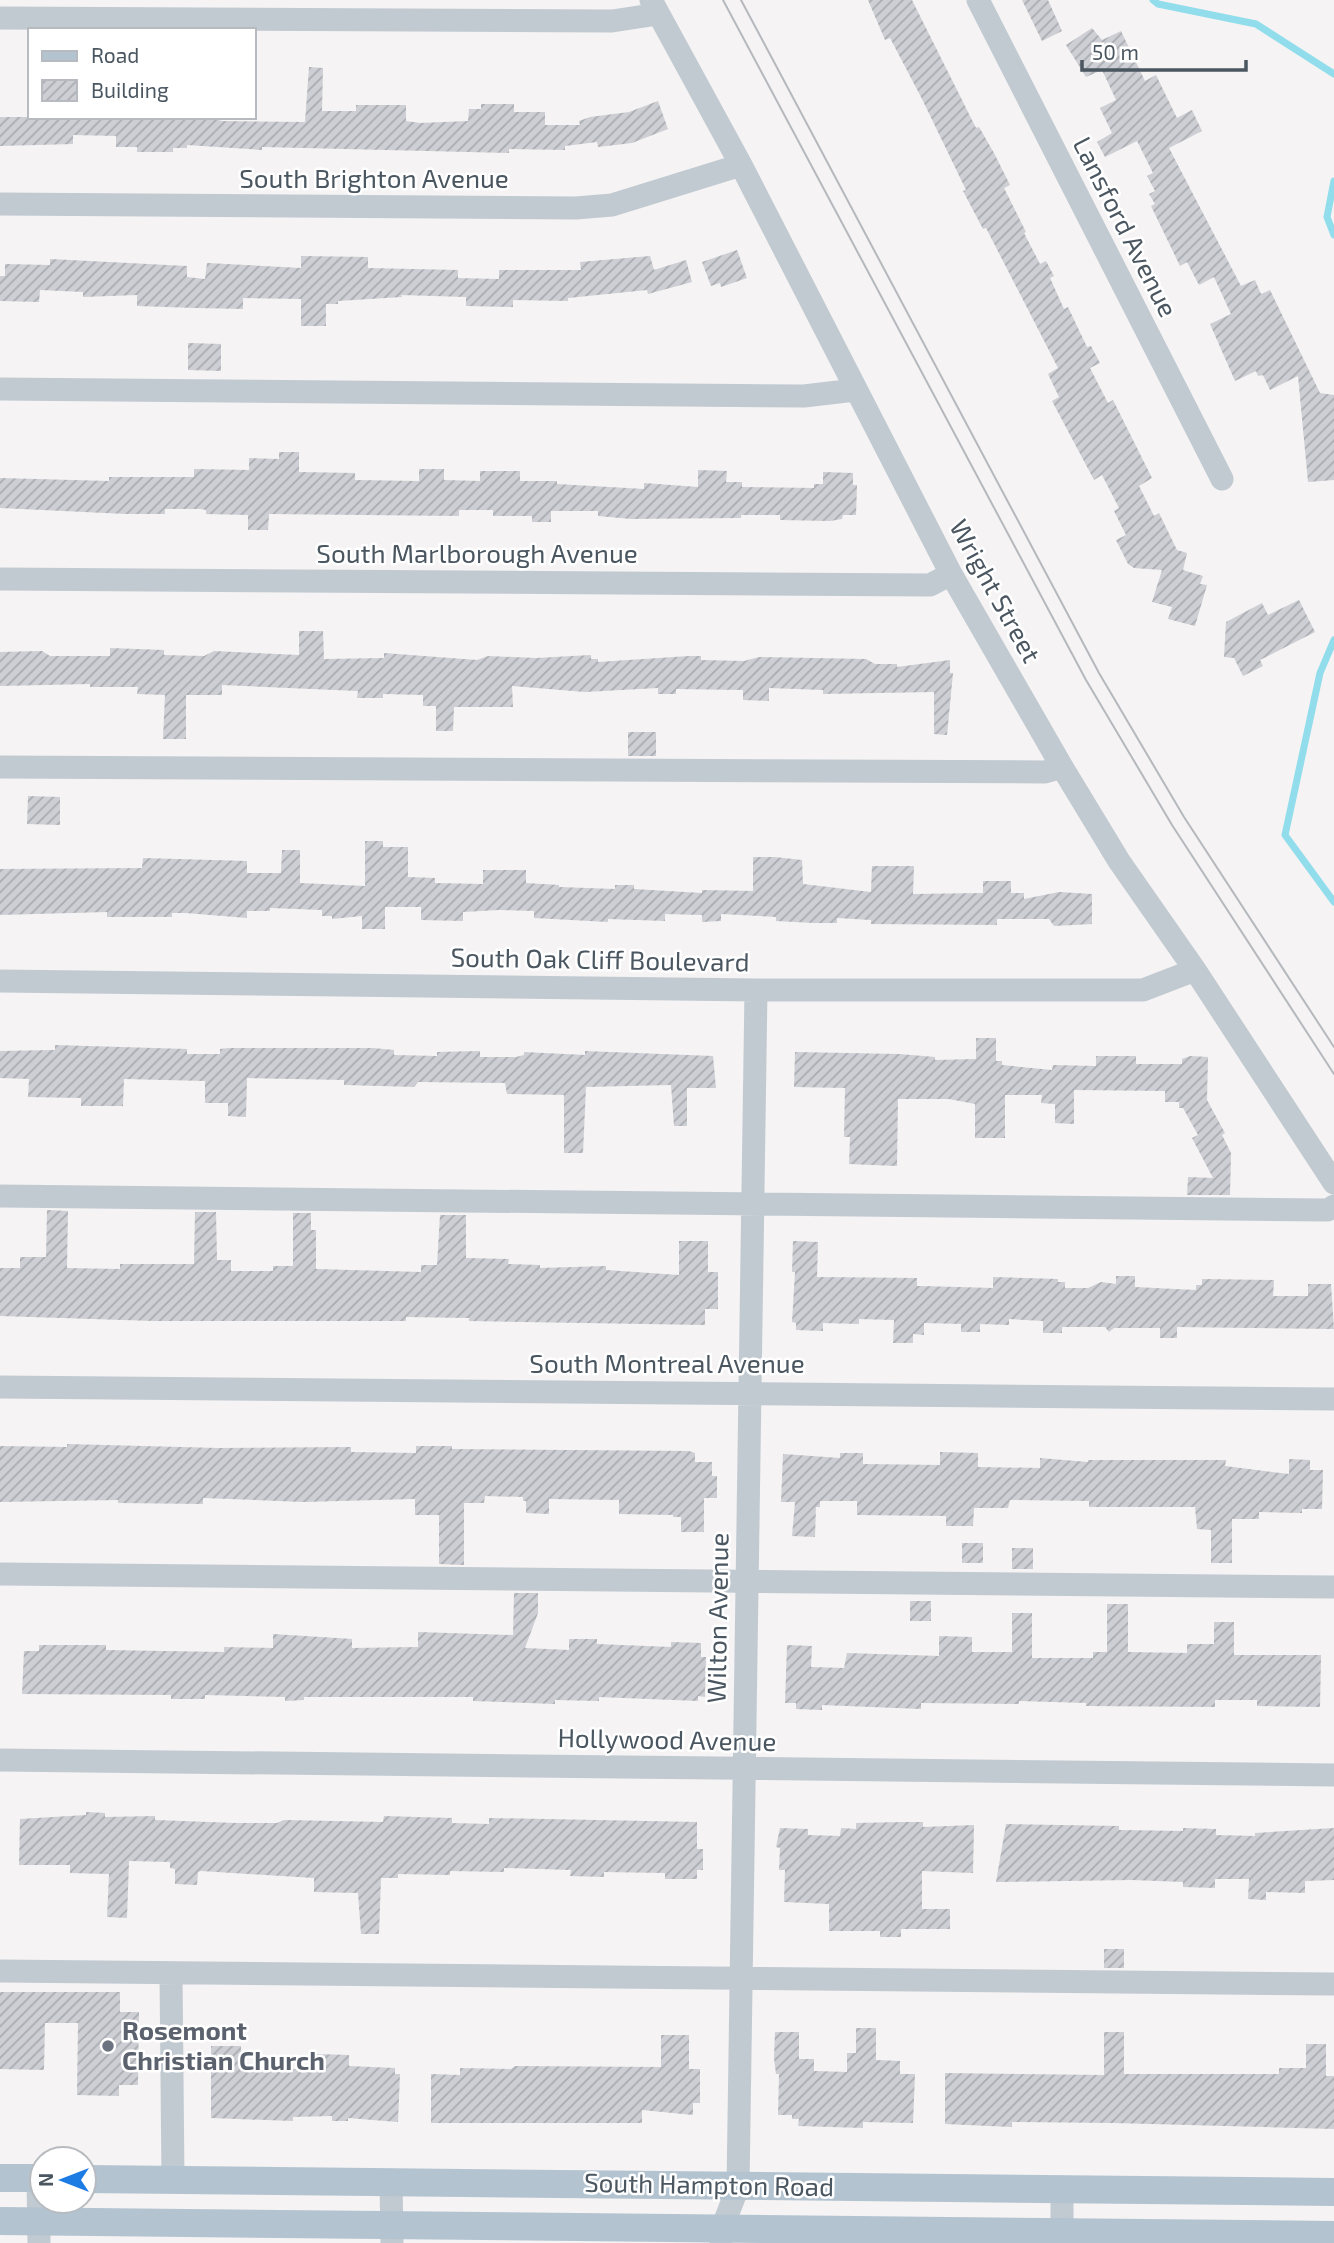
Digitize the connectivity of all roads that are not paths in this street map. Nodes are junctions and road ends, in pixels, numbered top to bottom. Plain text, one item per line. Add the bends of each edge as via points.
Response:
1 (978, 0) edge
2 (655, 7) edge
3 (0, 18) edge
4 (741, 164) junction
5 (0, 205) edge
6 (0, 389) edge
7 (855, 390) junction
8 (1222, 479) dead end
9 (951, 573) junction
10 (0, 579) edge
11 (0, 767) edge
12 (1062, 768) junction
13 (1195, 970) junction
14 (0, 981) edge
15 (756, 990) junction
16 (1334, 1183) edge
17 (0, 1196) edge
18 (754, 1205) junction
19 (1334, 1206) edge
20 (0, 1387) edge
21 (750, 1392) junction
22 (1334, 1399) edge
23 (0, 1574) edge
24 (747, 1581) junction
25 (1334, 1587) edge
26 (0, 1760) edge
27 (745, 1769) junction
28 (1334, 1775) edge
29 (0, 1971) edge
30 (171, 1973) junction
31 (741, 1978) junction
32 (1334, 1984) edge
33 (0, 2178) edge
34 (28, 2178) edge
35 (98, 2179) edge
36 (173, 2180) junction
37 (391, 2182) junction
38 (738, 2187) junction
39 (1062, 2187) junction
40 (1334, 2192) edge
41 (39, 2215) edge
42 (0, 2221) edge
43 (39, 2233) edge
44 (228, 2233) edge
45 (392, 2234) edge
46 (1334, 2235) edge
47 (559, 2236) edge
48 (721, 2237) edge
49 (891, 2237) edge
50 (1062, 2238) edge
51 (1233, 2238) edge

1 - 8 street, Lansford Avenue
2 - 3 street via 612,21
2 - 4 street, Wright Street
4 - 5 street, South Brighton Avenue via 612,205 576,208
4 - 7 street, Wright Street
6 - 7 street via 804,396
7 - 9 street, Wright Street
9 - 10 street, South Marlborough Avenue via 930,585
9 - 12 street, Wright Street
11 - 12 street via 1031,772
12 - 13 street, Wright Street via 1119,861
13 - 15 street, South Oak Cliff Boulevard via 1143,990
13 - 16 street, Wright Street
14 - 15 street, South Oak Cliff Boulevard
15 - 18 street, Wilton Avenue
17 - 18 street
18 - 19 street via 1314,1210
18 - 21 street, Wilton Avenue
20 - 21 street, South Montreal Avenue
21 - 22 street, South Montreal Avenue
21 - 24 street, Wilton Avenue
23 - 24 street
24 - 25 street
24 - 27 street, Wilton Avenue
26 - 27 street, Hollywood Avenue
27 - 28 street, Hollywood Avenue
27 - 31 street, Wilton Avenue
29 - 30 street
30 - 31 street
30 - 36 street
31 - 32 street
31 - 38 street, Wilton Avenue
33 - 34 main road
35 - 36 main road, South Hampton Road
36 - 37 main road, South Hampton Road
37 - 38 main road, South Hampton Road
37 - 45 street
38 - 39 main road, South Hampton Road
38 - 48 street, Wilton Avenue
39 - 40 main road, South Hampton Road
39 - 50 street
41 - 43 street
42 - 43 main road, South Hampton Road
43 - 44 main road, South Hampton Road
44 - 45 main road, South Hampton Road
45 - 47 main road, South Hampton Road
46 - 51 main road, South Hampton Road
47 - 48 main road, South Hampton Road
48 - 49 main road, South Hampton Road
49 - 50 main road, South Hampton Road
50 - 51 main road, South Hampton Road

